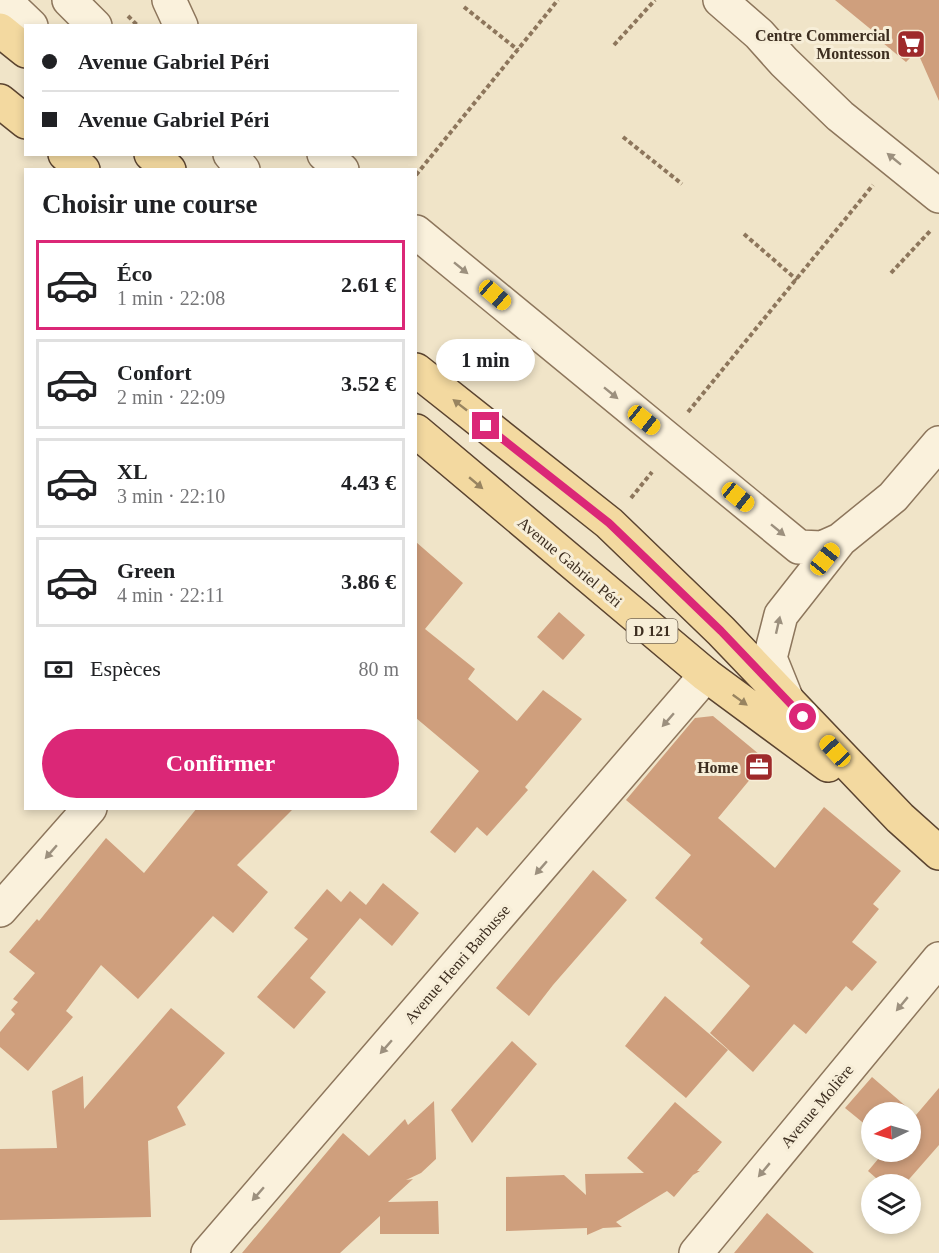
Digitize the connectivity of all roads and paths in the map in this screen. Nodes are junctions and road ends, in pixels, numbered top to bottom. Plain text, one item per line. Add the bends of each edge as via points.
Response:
1 (4, 0) edge
2 (69, 0) edge
3 (169, 0) edge
4 (558, 0) edge
5 (655, 0) edge
6 (720, 0) edge
7 (464, 7) dead end
8 (29, 24) edge
9 (93, 24) edge
10 (180, 24) edge
11 (0, 30) edge
12 (614, 45) dead end
13 (24, 49) edge
14 (518, 50) junction
15 (0, 101) edge
16 (24, 120) edge
17 (623, 137) dead end
18 (67, 156) edge
19 (153, 156) edge
20 (161, 156) edge
21 (232, 156) edge
22 (326, 156) edge
23 (903, 167) junction
24 (82, 168) edge
25 (167, 168) edge
26 (172, 168) edge
27 (241, 168) edge
28 (340, 168) edge
29 (417, 174) edge
30 (682, 184) dead end
31 (939, 196) edge
32 (417, 233) edge
33 (744, 234) dead end
34 (924, 238) dead end
35 (891, 273) dead end
36 (797, 280) junction
37 (417, 371) edge
38 (417, 435) edge
39 (939, 443) edge
40 (674, 445) junction
41 (609, 523) junction
42 (840, 540) junction
43 (706, 675) junction
44 (787, 700) junction
45 (88, 810) edge
46 (900, 818) junction
47 (939, 853) edge
48 (0, 910) edge
49 (939, 959) edge
50 (208, 1253) edge
51 (696, 1253) edge

1 - 8 street
2 - 9 street
3 - 10 street
4 - 14 path
5 - 12 path
23 -> 6 street via 840,116
7 - 14 path
11 - 13 main road
14 - 29 path
15 - 16 main road
17 - 30 path
18 - 24 main road
19 - 25 main road
20 - 26 street
21 - 27 street
22 - 28 street
23 - 31 street
23 - 36 path via 875,183
32 -> 40 street
33 - 36 path
34 - 35 path
36 - 40 path via 686,414
41 -> 37 main road, Avenue Gabriel Péri / D 121
38 -> 43 main road, Avenue Gabriel Péri / D 121
39 - 42 street via 893,496
40 - 41 path
40 -> 42 street via 799,547 822,548
41 - 44 main road, Avenue Gabriel Péri / D 121
44 -> 42 street via 770,658 781,615
43 -> 46 main road, Avenue Gabriel Péri / D 121
43 -> 50 street, Avenue Henri Barbusse
44 - 46 main road, Avenue Gabriel Péri / D 121
45 -> 48 street
46 - 47 main road, Avenue Gabriel Péri / D 121
49 -> 51 street, Avenue Molière

